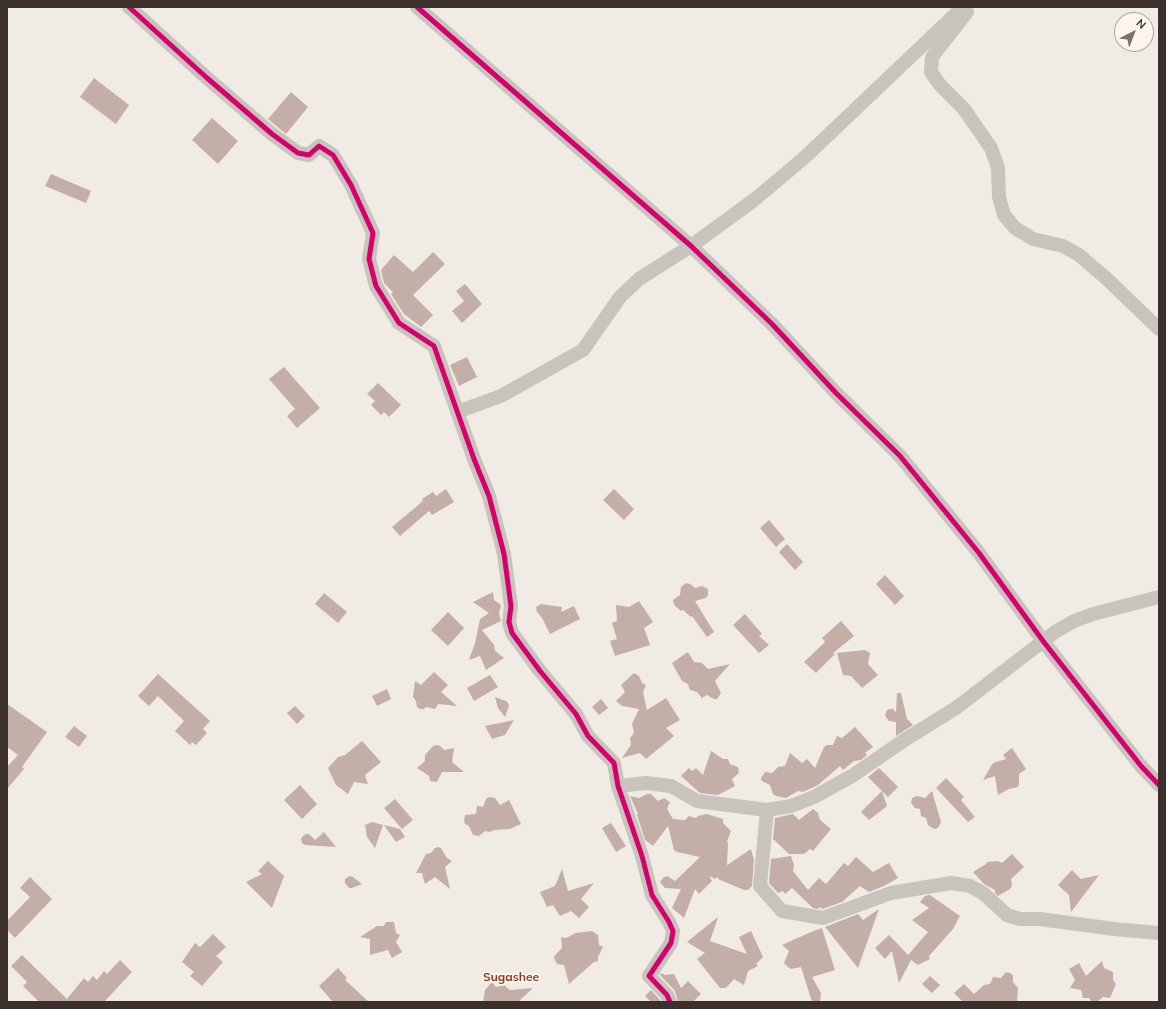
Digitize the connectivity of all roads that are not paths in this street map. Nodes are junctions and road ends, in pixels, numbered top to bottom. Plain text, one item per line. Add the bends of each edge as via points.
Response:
1 (129, 7) edge
2 (417, 7) edge
3 (963, 7) edge
4 (970, 7) edge
5 (691, 246) junction
6 (1159, 329) edge
7 (457, 412) junction
8 (1159, 597) edge
9 (1043, 641) junction
10 (1159, 785) edge
11 (618, 786) junction
12 (767, 810) junction
13 (1159, 933) edge
14 (670, 1002) edge

1 - 7 street via 207,78 298,153 310,155 319,146 333,155 351,185 373,233 369,259 376,286 399,323 434,346
2 - 5 street
3 - 5 street via 804,158 754,200
4 - 6 street via 932,57 931,72 964,109 991,148 998,168 999,197 1004,216 1015,228 1033,239 1063,246 1079,255
5 - 7 street via 639,279 620,297 583,350 501,396
5 - 9 street via 772,324 836,393 900,456 979,553
7 - 11 street via 488,496 504,554 511,606 508,622 512,633 576,714 588,736 614,763
8 - 9 street via 1074,621
9 - 10 street via 1141,766
9 - 12 street via 956,708 852,776 814,797 791,806
11 - 12 street via 646,783 671,786 697,801
11 - 14 street via 652,894 672,931 670,943 649,976 667,995
12 - 13 street via 760,886 782,911 823,918 891,894 951,884 970,886 983,893 1007,915 1020,919 1040,919

